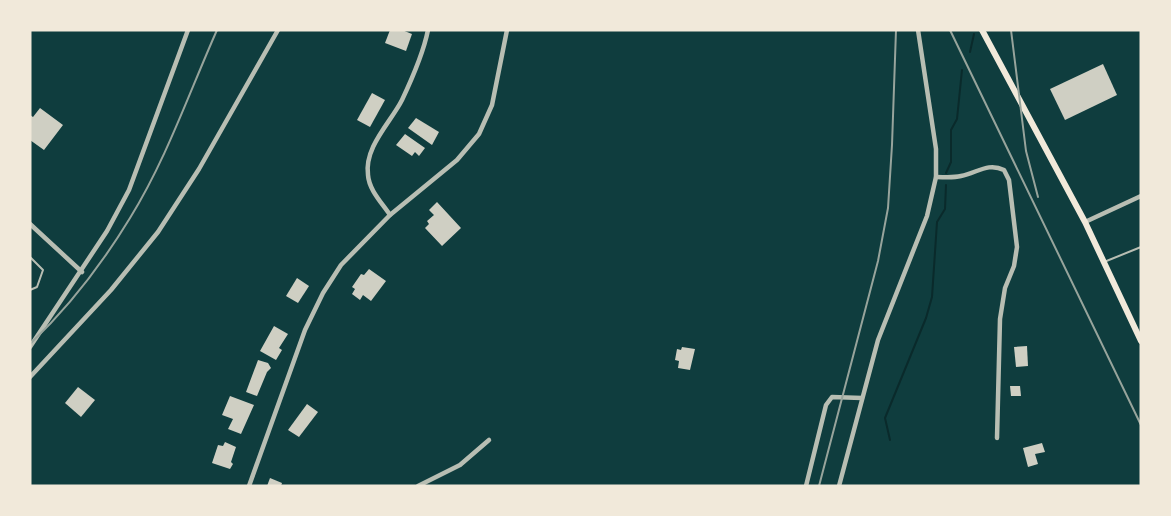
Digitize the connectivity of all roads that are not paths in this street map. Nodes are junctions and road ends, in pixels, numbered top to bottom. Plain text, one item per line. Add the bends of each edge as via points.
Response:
1 (188, 30) edge
2 (278, 30) edge
3 (428, 30) edge
4 (507, 30) edge
5 (918, 30) edge
6 (982, 30) edge
7 (936, 177) junction
8 (1141, 196) edge
9 (390, 215) junction
10 (1085, 222) junction
11 (30, 224) edge
12 (1141, 247) edge
13 (30, 257) edge
14 (1104, 262) junction
15 (82, 272) junction
16 (30, 290) edge
17 (1141, 341) edge
18 (30, 347) edge
19 (30, 377) edge
20 (862, 398) junction
21 (997, 438) dead end
22 (489, 440) dead end
23 (249, 486) edge
24 (418, 486) edge
25 (806, 486) edge
26 (839, 486) edge

1 - 15 street via 129,190
2 - 19 street via 199,169 158,232 111,290
3 - 9 street via 402,100 368,161 373,191
4 - 9 street via 492,105 479,134 457,160
5 - 7 street via 936,149
6 - 10 main road
7 - 20 street via 927,216 891,302
7 - 21 street via 964,176 987,166 1004,170 1009,180 1017,248 1000,319
8 - 10 street
9 - 23 street via 341,265 323,293 305,330
10 - 14 main road
11 - 15 street
12 - 14 lane
13 - 16 lane via 43,270 37,287
14 - 17 main road
15 - 18 street
20 - 25 street via 832,397 826,405
20 - 26 street
22 - 24 street via 460,465

